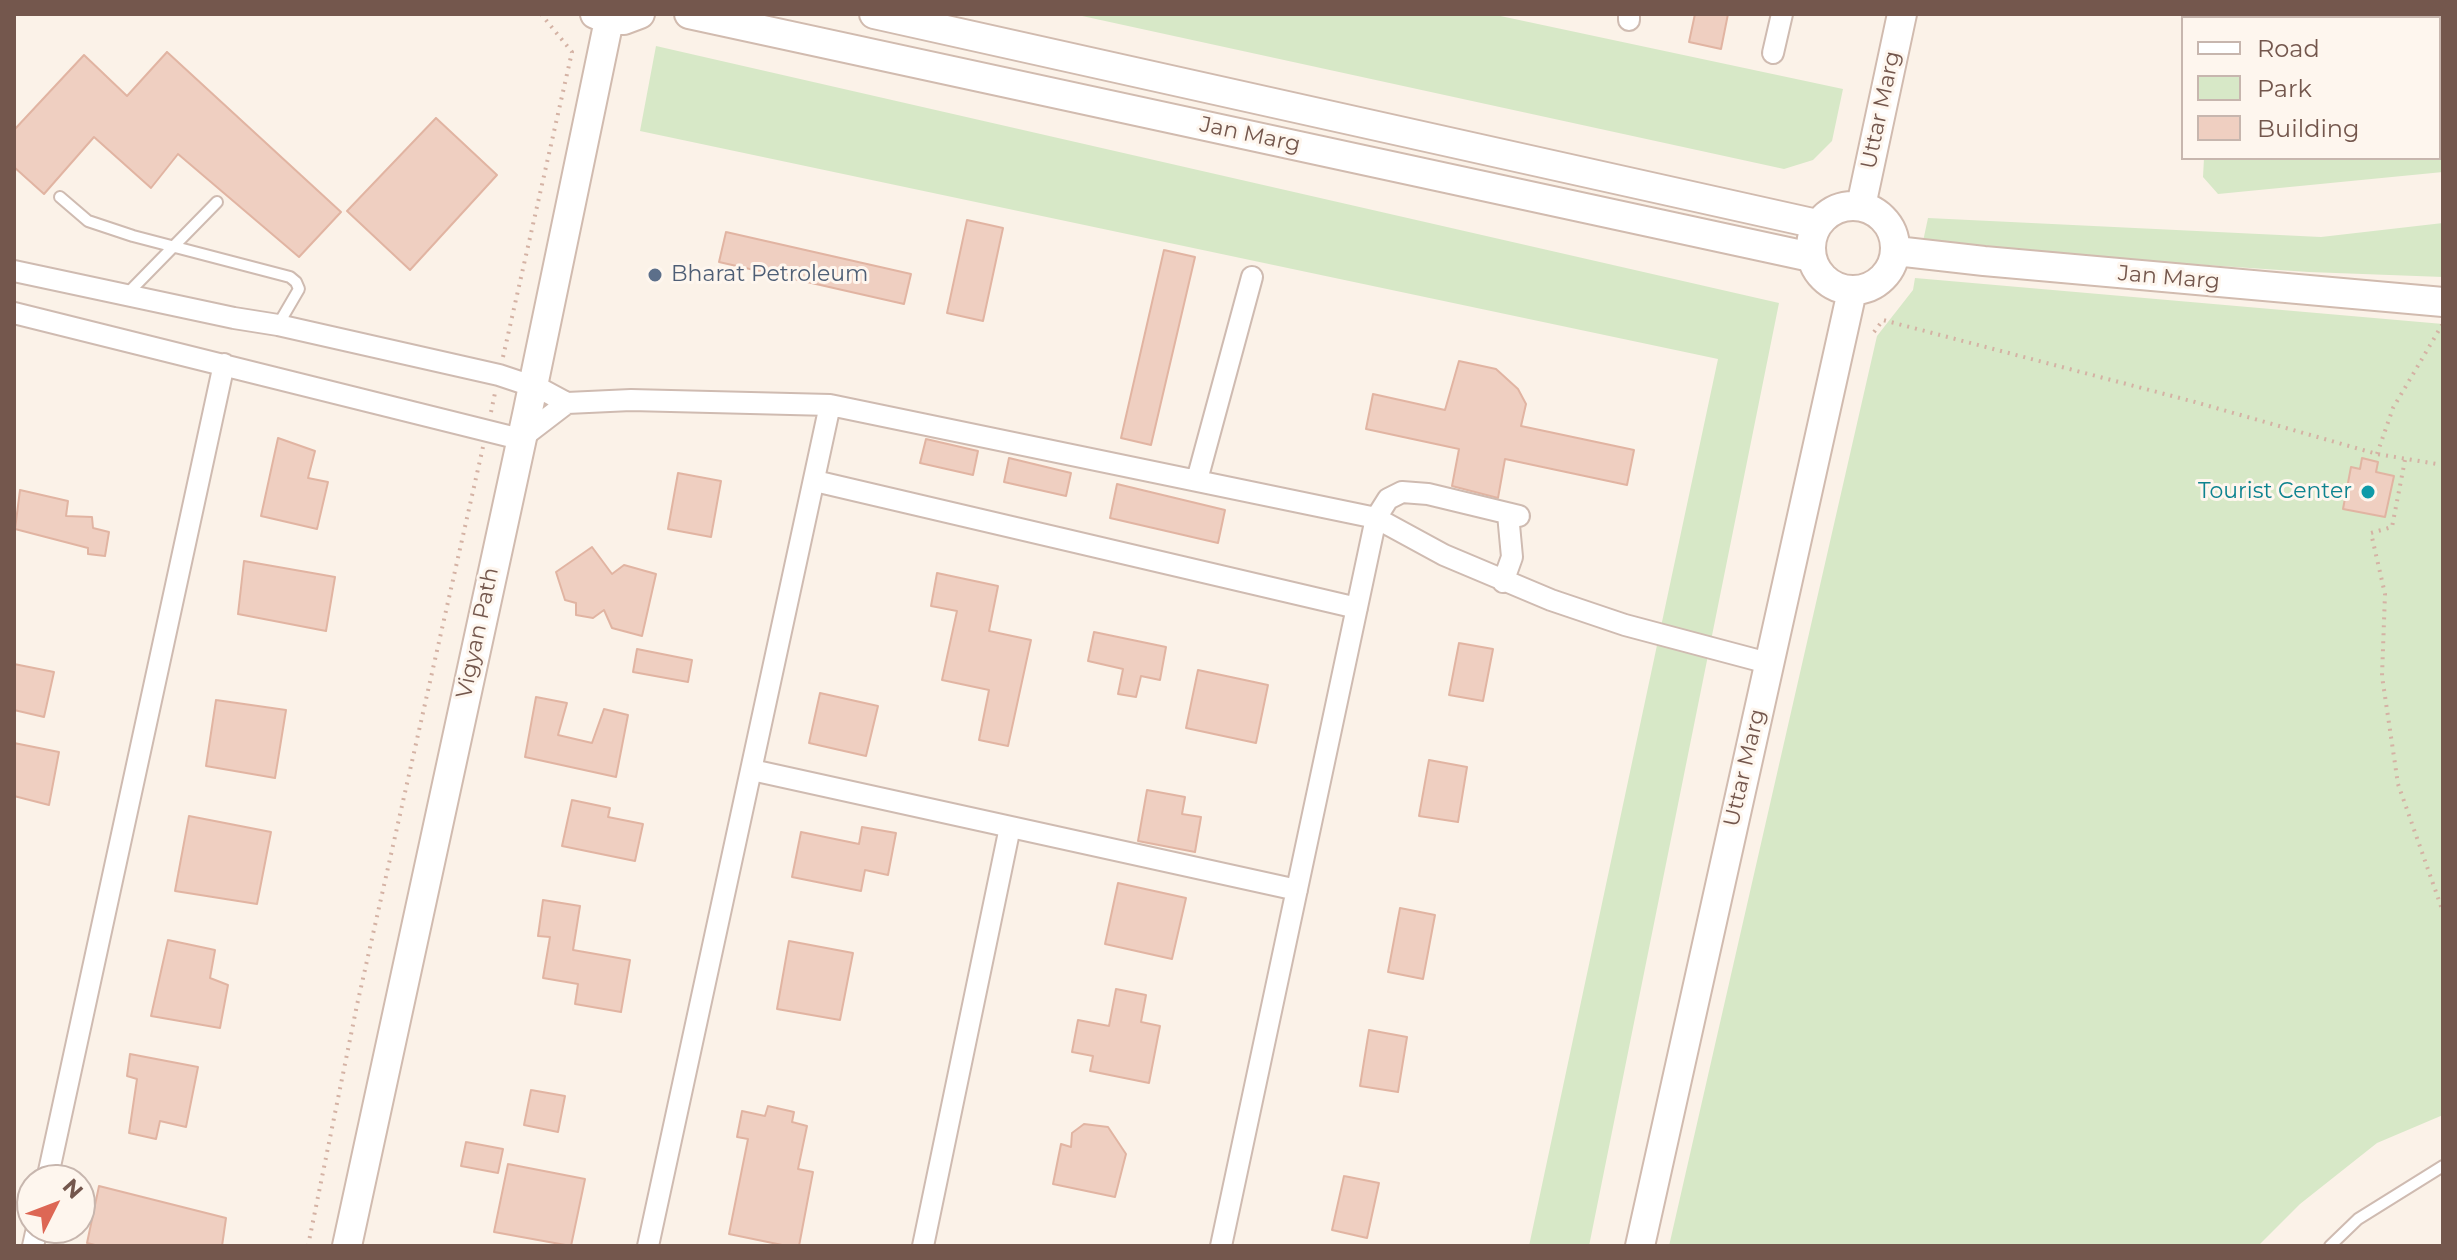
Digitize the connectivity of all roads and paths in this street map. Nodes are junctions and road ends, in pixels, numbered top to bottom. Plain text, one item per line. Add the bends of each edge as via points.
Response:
1 (541, 14) edge
2 (640, 14) edge
3 (689, 14) edge
4 (874, 14) edge
5 (1782, 14) edge
6 (1902, 14) edge
7 (602, 17) edge
8 (1773, 53) dead end
9 (60, 197) dead end
10 (217, 202) dead end
11 (1861, 206) junction
12 (1817, 224) junction
13 (172, 246) junction
14 (1896, 251) junction
15 (1811, 257) junction
16 (14, 271) edge
17 (1252, 277) dead end
18 (1852, 291) junction
19 (126, 295) junction
20 (2443, 302) edge
21 (14, 313) edge
22 (2443, 324) edge
23 (278, 325) junction
24 (1874, 332) dead end
25 (224, 364) junction
26 (499, 375) junction
27 (533, 386) junction
28 (567, 403) junction
29 (830, 405) junction
30 (487, 431) junction
31 (520, 439) junction
32 (2377, 454) junction
33 (2405, 460) junction
34 (2443, 465) edge
35 (1197, 480) junction
36 (815, 481) junction
37 (1376, 518) junction
38 (1503, 582) junction
39 (1357, 608) junction
40 (1768, 663) junction
41 (752, 770) junction
42 (1010, 827) junction
43 (1297, 890) junction
44 (2443, 912) edge
45 (50, 1164) edge
46 (2443, 1166) edge
47 (308, 1246) edge
48 (347, 1246) edge
49 (648, 1246) edge
50 (923, 1246) edge
51 (1221, 1246) edge
52 (1640, 1246) edge
53 (2330, 1246) edge

1 - 26 path via 572,52
2 - 7 main road via 624,20
3 - 15 main road, Jan Marg
4 - 12 main road, Jan Marg
5 - 8 street
6 - 11 main road, Uttar Marg
7 - 27 main road, Vigyan Path
9 - 13 lane via 88,221
10 - 13 lane
11 - 12 main road via 1829,212
11 - 14 main road via 1888,223
12 - 15 main road
13 - 19 lane
13 - 23 lane via 290,277 299,289
14 - 18 main road via 1890,270 1877,283
14 - 20 main road, Jan Marg
15 - 18 main road via 1829,283
16 - 19 street
17 - 35 street
18 - 40 main road, Uttar Marg
19 - 23 street
21 - 25 street
22 - 32 path via 2393,408
23 - 26 street
24 - 32 path via 1883,320
25 - 30 street
25 - 45 street
26 - 27 street
26 - 30 path
27 - 28 street
27 - 31 main road, Vigyan Path
28 - 29 street
28 - 31 street
29 - 35 street
29 - 36 street
30 - 31 street
30 - 47 path
31 - 48 main road, Vigyan Path
32 - 33 path
33 - 34 path
33 - 44 path via 2392,527 2371,533 2385,594 2382,676 2398,784
35 - 37 street
36 - 39 street
36 - 41 street
37 - 38 street
37 - 38 street via 1388,499 1402,492 1513,515 1512,557
37 - 39 street
38 - 40 street via 1625,625
39 - 43 street
40 - 52 main road, Uttar Marg
41 - 42 street
41 - 49 street
42 - 43 street
42 - 50 street
43 - 51 street
46 - 53 lane via 2358,1219

